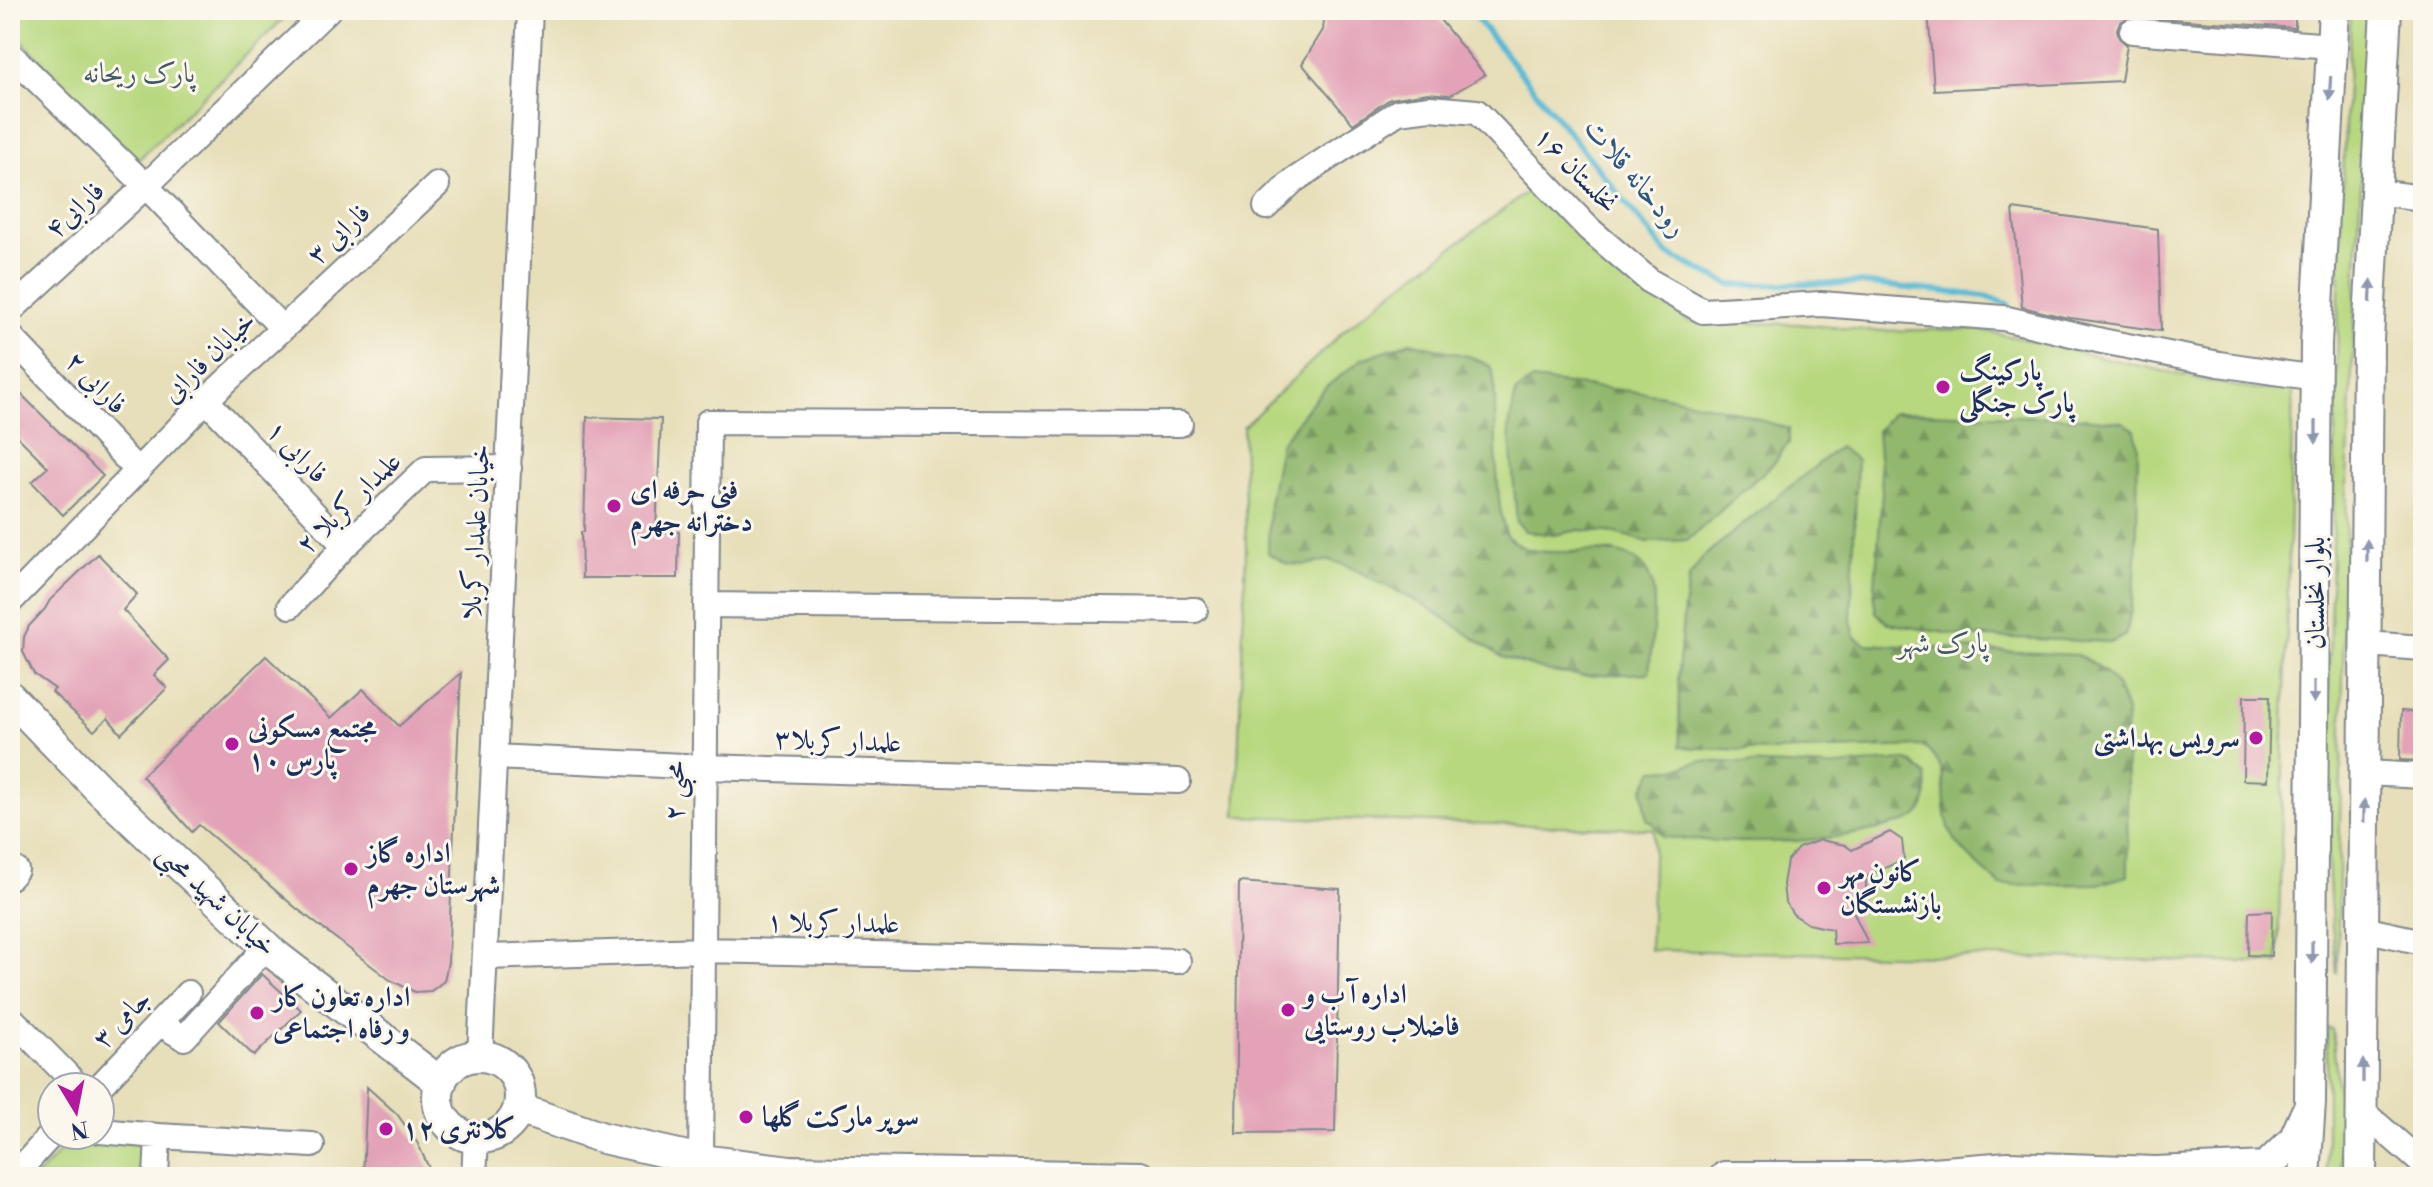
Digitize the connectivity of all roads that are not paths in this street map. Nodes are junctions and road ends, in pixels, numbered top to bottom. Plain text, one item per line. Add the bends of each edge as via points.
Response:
1 (530, 10) edge
2 (2334, 10) edge
3 (2386, 10) edge
4 (317, 14) edge
5 (2132, 31) dead end
6 (2332, 46) junction
7 (10, 54) edge
8 (437, 185) dead end
9 (146, 186) junction
10 (2376, 192) junction
11 (2423, 198) edge
12 (1266, 207) dead end
13 (10, 311) edge
14 (282, 328) junction
15 (10, 336) edge
16 (2316, 378) junction
17 (206, 400) junction
18 (1180, 424) dead end
19 (509, 468) junction
20 (138, 471) junction
21 (345, 546) junction
22 (10, 602) edge
23 (706, 605) junction
24 (290, 606) dead end
25 (1195, 610) dead end
26 (2366, 644) junction
27 (2423, 648) edge
28 (10, 697) edge
29 (496, 757) junction
30 (705, 767) junction
31 (2365, 773) junction
32 (2423, 776) edge
33 (1178, 781) dead end
34 (2363, 929) junction
35 (2423, 942) edge
36 (266, 947) junction
37 (703, 950) junction
38 (486, 957) junction
39 (1178, 961) dead end
40 (188, 993) dead end
41 (10, 1017) edge
42 (159, 1023) junction
43 (480, 1056) junction
44 (63, 1071) edge
45 (114, 1071) edge
46 (441, 1083) junction
47 (2310, 1102) junction
48 (519, 1109) junction
49 (2363, 1112) junction
50 (116, 1132) edge
51 (158, 1136) junction
52 (476, 1138) junction
53 (312, 1145) dead end
54 (37, 1151) edge
55 (701, 1160) junction
56 (2423, 1164) edge
57 (892, 1175) edge
58 (13, 1177) edge
59 (156, 1177) edge
60 (474, 1177) edge
61 (1140, 1177) edge
62 (1725, 1177) edge
63 (1883, 1177) edge
64 (2305, 1177) edge
65 (2361, 1177) edge

1 - 19 street, خیابان علمدار کربلا
2 - 6 main road, بلوار نخلستان
3 - 10 main road, بلوار نخلستان
4 - 9 street, فارابی۴
5 - 6 street
6 -> 16 main road, بلوار نخلستان
7 - 9 street, خیابان فارابی
8 - 14 street, فارابی ۳
9 - 13 street, فارابی۴
9 - 14 street, خیابان فارابی
10 - 11 street
26 -> 10 main road, بلوار نخلستان via 2368,340
12 - 16 street, نخلستان ۱۶ via 1293,181 1398,112 1477,112 1589,229 1651,282 1703,311 1821,304 2003,318 2219,364
14 - 17 street, خیابان فارابی
15 - 20 street, فارابی ۲
16 -> 47 main road, بلوار نخلستان
17 - 20 street, خیابان فارابی
17 - 21 street, فارابی ۱
18 - 23 street, محبی ۲ via 708,422
19 - 21 street, علمدار کربلا ۲ via 426,469
19 - 29 street, خیابان علمدار کربلا
20 - 22 street, خیابان فارابی
21 - 24 street, علمدار کربلا ۲
23 - 25 street
23 - 30 street, محبی ۲
26 - 27 street
26 - 31 main road, بلوار نخلستان
28 - 36 main road, خیابان شهید محبی
29 - 30 street, علمدار کربلا۳
29 - 38 street, خیابان علمدار کربلا
30 - 33 street, علمدار کربلا۳
30 - 37 street, محبی ۲
31 - 32 street
34 -> 31 main road, بلوار نخلستان
34 - 35 street
49 -> 34 main road, بلوار نخلستان
36 - 42 street via 184,1038
36 - 46 main road, خیابان شهید محبی
37 - 38 street, علمدار کربلا ۱
37 - 39 street, علمدار کربلا ۱
37 - 55 street, محبی ۲
38 - 43 street, خیابان علمدار کربلا
40 - 42 street, جامی ۳
41 - 44 street
42 - 45 street, جامی ۳
43 - 46 main road via 456,1063
43 - 48 main road via 493,1058 513,1073
46 - 52 main road via 444,1119 463,1135
47 - 63 main road via 2294,1140 2266,1167 2156,1172 2009,1167
47 - 64 main road, بلوار نخلستان
48 - 52 main road via 502,1131
48 - 55 main road via 603,1138
49 - 56 street
49 - 65 main road, بلوار نخلستان
50 - 51 street
51 - 53 street
51 - 59 street
52 - 60 street
54 - 58 street
55 - 57 main road
57 - 61 main road
62 - 63 main road

